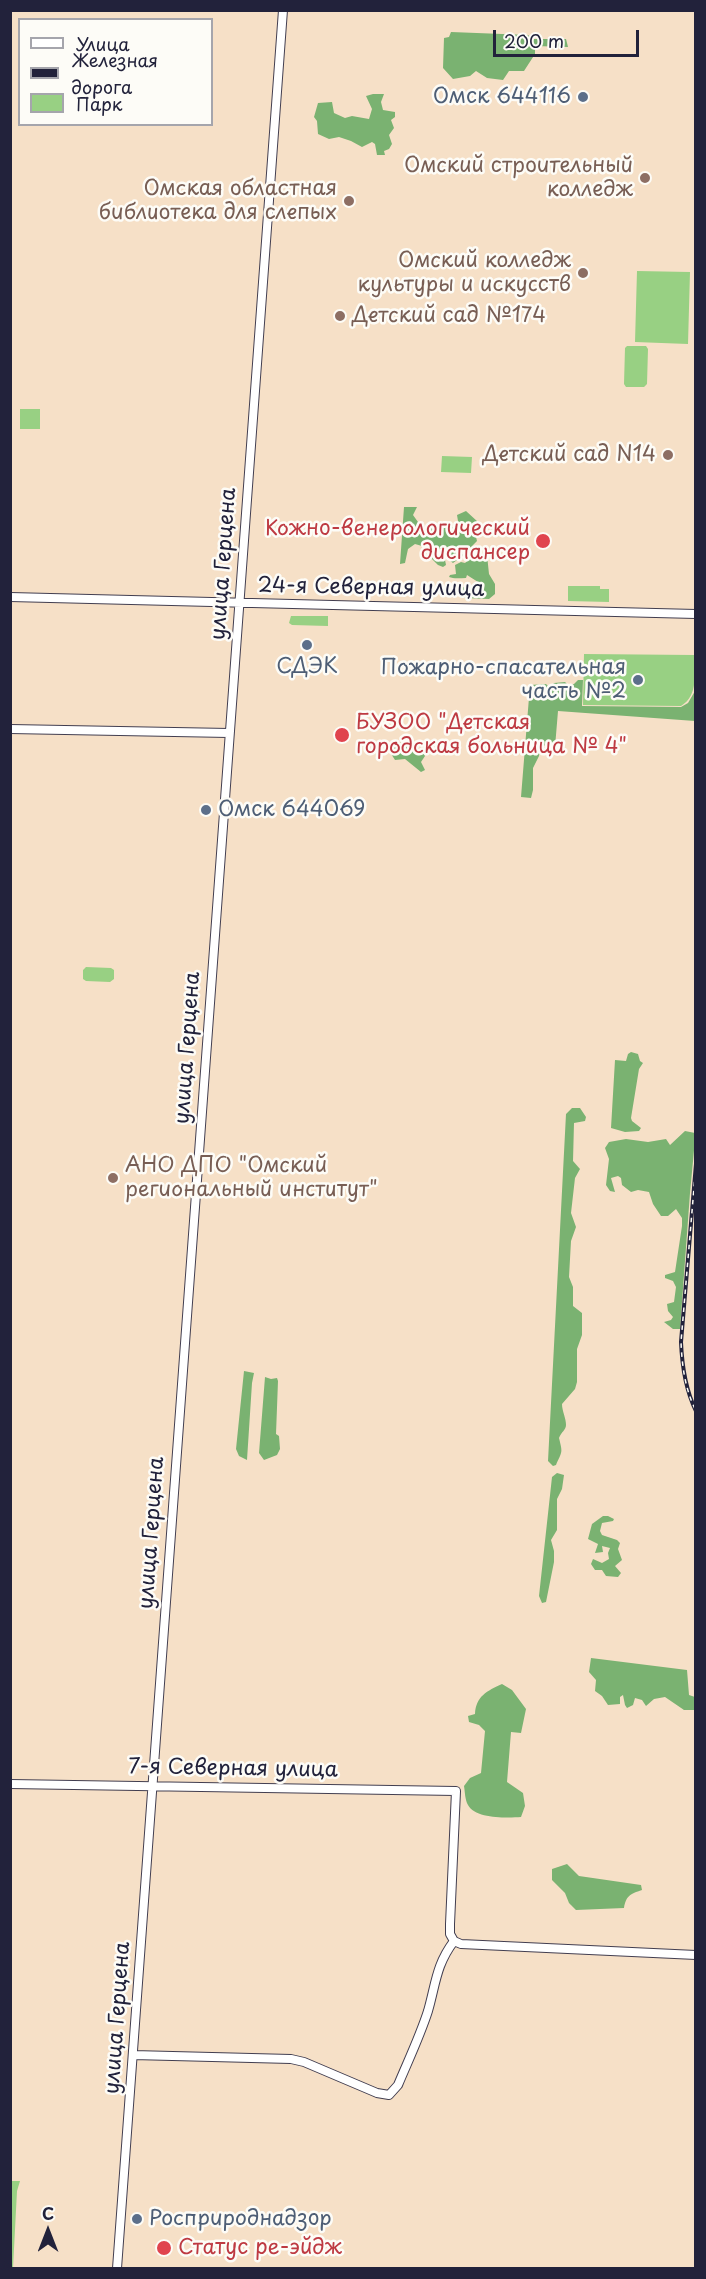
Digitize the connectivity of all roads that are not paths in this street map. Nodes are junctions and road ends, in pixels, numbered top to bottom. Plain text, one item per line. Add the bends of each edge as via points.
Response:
1 (283, 10) edge
2 (10, 597) edge
3 (239, 603) junction
4 (696, 614) edge
5 (10, 729) edge
6 (229, 733) junction
7 (10, 1784) edge
8 (152, 1786) junction
9 (454, 1941) junction
10 (696, 1955) edge
11 (133, 2055) junction
12 (117, 2268) edge

1 - 3 main road, улица Герцена
2 - 3 main road, 24-я Северная улица
3 - 4 main road, 24-я Северная улица
3 - 6 main road, улица Герцена
5 - 6 main road
6 - 8 main road, улица Герцена
7 - 8 main road, 7-я Северная улица
8 - 9 main road, 7-я Северная улица via 456,1791 450,1924
8 - 11 main road, улица Герцена
9 - 10 main road
9 - 11 main road via 437,1969 425,2020 398,2085 389,2095 291,2059
11 - 12 main road, улица Герцена

